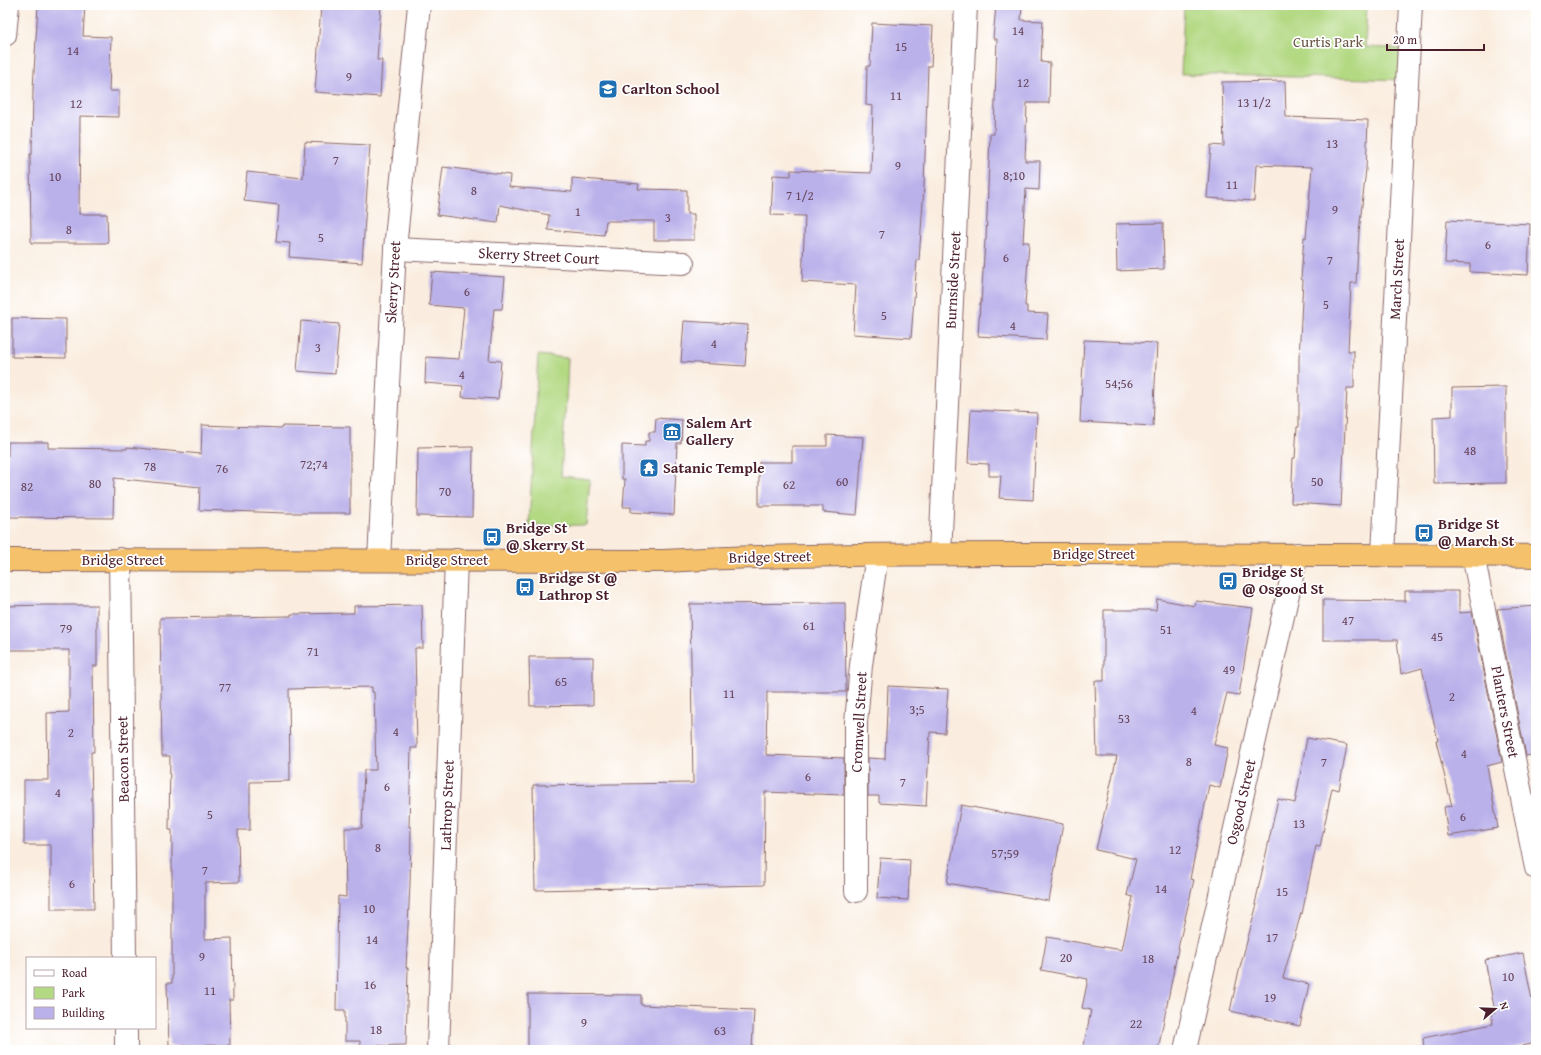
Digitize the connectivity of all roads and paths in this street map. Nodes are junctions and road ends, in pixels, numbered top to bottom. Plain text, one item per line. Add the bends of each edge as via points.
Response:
1 (8, 5) edge
2 (419, 5) edge
3 (966, 5) edge
4 (1411, 5) edge
5 (5, 36) edge
6 (394, 249) junction
7 (684, 263) dead end
8 (940, 554) junction
9 (1297, 554) junction
10 (1382, 554) junction
11 (877, 555) junction
12 (1473, 555) junction
13 (1536, 556) edge
14 (5, 560) edge
15 (120, 560) junction
16 (379, 560) junction
17 (456, 560) junction
18 (1536, 868) edge
19 (856, 890) dead end
20 (125, 957) edge
21 (126, 1029) edge
22 (126, 1050) edge
23 (438, 1050) edge
24 (1185, 1050) edge

1 - 5 street
2 - 6 street, Skerry Street
3 - 8 street, Burnside Street
4 - 10 street, March Street
6 - 7 street, Skerry Street Court
6 - 16 street, Skerry Street
8 - 9 highway, Bridge Street
8 - 11 highway, Bridge Street
9 - 10 highway, Bridge Street
9 - 24 street, Osgood Street
10 - 12 highway, Bridge Street
11 - 17 highway, Bridge Street via 664,561
11 - 19 street, Cromwell Street via 861,665 856,723
12 - 13 highway, Bridge Street
12 - 18 street, Planters Street
14 - 15 highway, Bridge Street
15 - 16 highway, Bridge Street
15 - 20 street, Beacon Street
16 - 17 highway, Bridge Street
17 - 23 street, Lathrop Street
21 - 22 street

